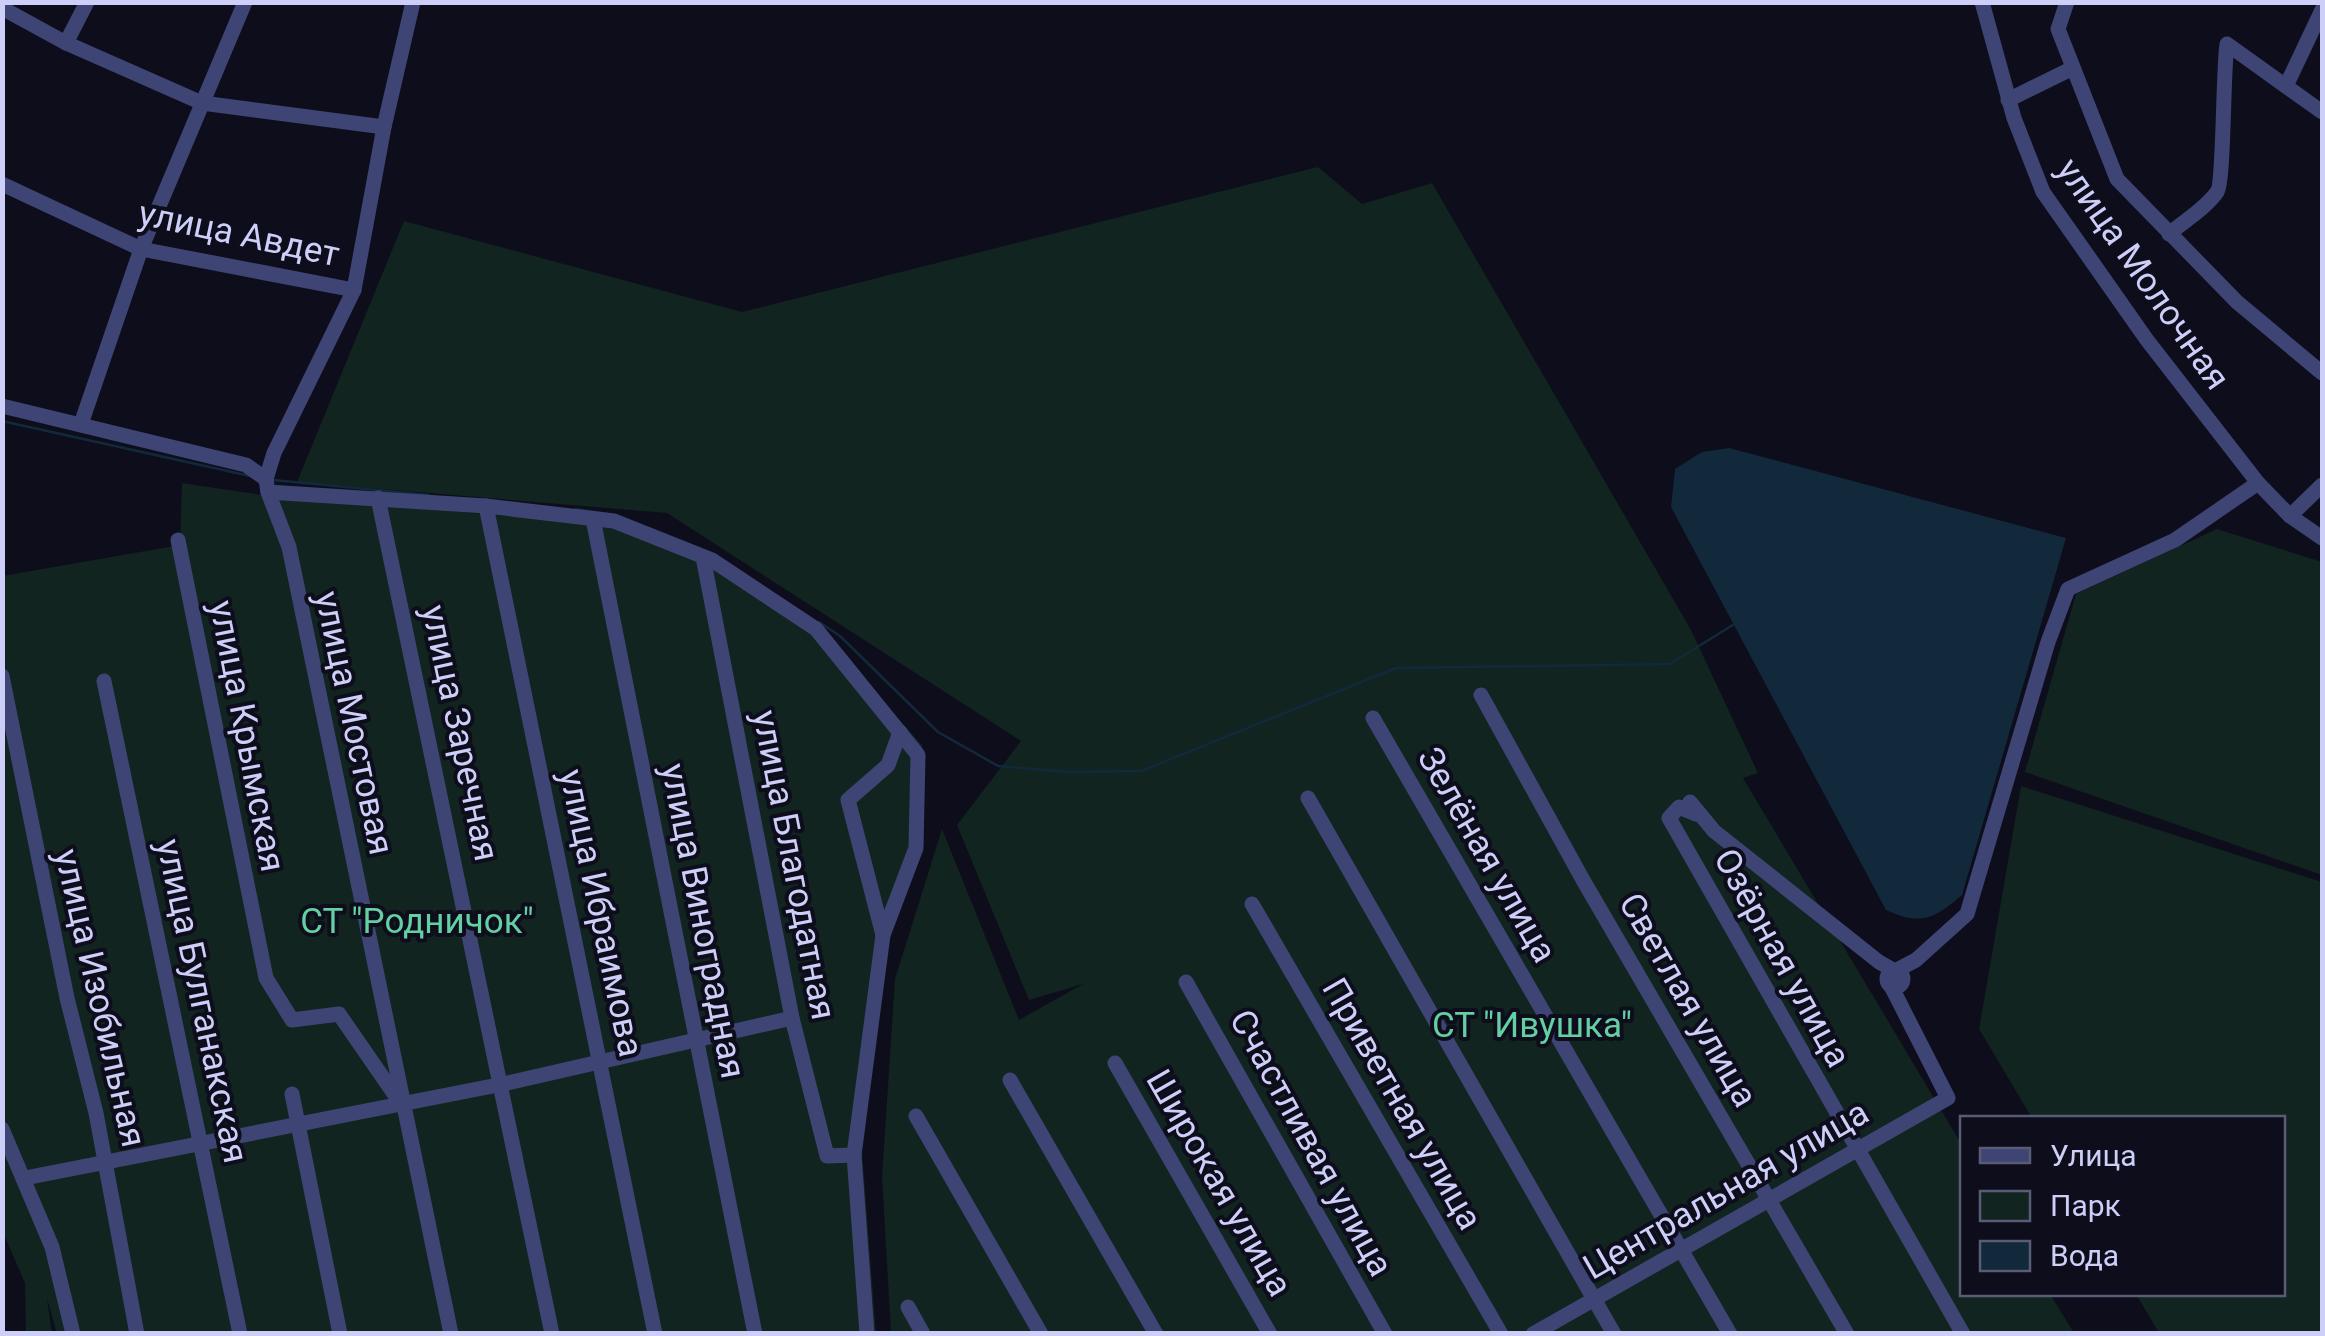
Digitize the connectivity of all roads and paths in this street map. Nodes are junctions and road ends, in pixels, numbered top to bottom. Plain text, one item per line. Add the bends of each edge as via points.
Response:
1 (87, 2) edge
2 (245, 2) edge
3 (413, 2) edge
4 (1982, 2) edge
5 (2067, 2) edge
6 (2, 8) edge
7 (2322, 10) edge
8 (66, 43) junction
9 (2071, 68) junction
10 (2286, 86) junction
11 (2008, 100) junction
12 (202, 102) junction
13 (2322, 112) edge
14 (384, 127) junction
15 (2, 184) edge
16 (2169, 234) junction
17 (140, 249) junction
18 (354, 290) junction
19 (2322, 372) edge
20 (2, 406) edge
21 (80, 424) junction
22 (2258, 483) junction
23 (2322, 485) edge
24 (267, 486) junction
25 (378, 498) junction
26 (486, 506) junction
27 (2290, 516) junction
28 (593, 518) junction
29 (2322, 538) edge
30 (178, 540) dead end
31 (704, 557) junction
32 (2, 676) edge
33 (104, 681) dead end
34 (1481, 695) dead end
35 (1373, 718) dead end
36 (900, 732) junction
37 (1308, 798) dead end
38 (1252, 904) dead end
39 (883, 935) junction
40 (1895, 980) junction
41 (1186, 982) dead end
42 (792, 1018) junction
43 (694, 1039) junction
44 (601, 1061) junction
45 (1115, 1063) dead end
46 (1010, 1080) dead end
47 (502, 1084) junction
48 (292, 1094) dead end
49 (400, 1103) junction
50 (916, 1116) dead end
51 (299, 1121) junction
52 (2, 1129) edge
53 (200, 1141) junction
54 (1857, 1149) junction
55 (854, 1155) junction
56 (106, 1161) junction
57 (25, 1178) junction
58 (1770, 1200) junction
59 (1682, 1250) junction
60 (1595, 1300) junction
61 (908, 1307) dead end
62 (73, 1334) edge
63 (137, 1334) edge
64 (240, 1334) edge
65 (340, 1334) edge
66 (451, 1334) edge
67 (552, 1334) edge
68 (654, 1334) edge
69 (755, 1334) edge
70 (867, 1334) edge
71 (923, 1334) edge
72 (1041, 1334) edge
73 (1156, 1334) edge
74 (1270, 1334) edge
75 (1385, 1334) edge
76 (1501, 1334) edge
77 (1533, 1334) edge
78 (1614, 1334) edge
79 (1730, 1334) edge
80 (1847, 1334) edge
81 (1963, 1334) edge

1 - 8 street
2 - 12 street
3 - 14 street
4 - 11 street, улица Молочная
5 - 9 street via 2058,29
6 - 8 street
7 - 10 street
8 - 12 street
9 - 11 street
9 - 16 street via 2117,178
10 - 13 street
10 - 16 street via 2227,44 2218,191
11 - 22 street, улица Молочная via 2053,209
12 - 14 street
12 - 17 street
14 - 18 street
15 - 17 street, улица Авдет
16 - 19 street
17 - 18 street, улица Авдет
17 - 21 street
18 - 24 street via 274,453
20 - 21 street
21 - 24 street via 246,465
22 - 27 street, улица Молочная
22 - 40 street via 2175,540 2068,589 1967,914
23 - 27 street
24 - 25 street
24 - 49 street, улица Мостовая via 289,546
25 - 26 street
25 - 47 street, улица Заречная
26 - 28 street
26 - 44 street, улица Ибраимова
27 - 29 street, улица Молочная
28 - 31 street
28 - 43 street, улица Виноградная
30 - 49 street, улица Крымская via 266,978 292,1020 339,1014
31 - 36 street via 816,629
31 - 42 street, улица Благодатная
32 - 56 street, улица Изобильная
33 - 53 street, улица Булганакская
34 - 58 street, Светлая улица
35 - 59 street, Зелёная улица
36 - 39 street via 918,755 916,848
36 - 39 street via 888,765 848,800
37 - 60 street
38 - 76 street, Приветная улица
39 - 55 street
40 - 54 street, Центральная улица via 1902,1011 1948,1098
40 - 54 street, Озёрная улица via 1693,808 1679,807 1669,818
41 - 75 street, Счастливая улица
42 - 43 street
42 - 55 street, улица Благодатная via 827,1156
43 - 44 street
43 - 69 street, улица Виноградная
44 - 47 street
44 - 68 street, улица Ибраимова
45 - 74 street, Широкая улица
46 - 73 street
47 - 49 street
47 - 67 street, улица Заречная
48 - 51 street
49 - 51 street
49 - 66 street, улица Мостовая
50 - 72 street
51 - 53 street
51 - 65 street
52 - 57 street
53 - 56 street
53 - 64 street, улица Булганакская
54 - 58 street, Центральная улица
54 - 81 street, Озёрная улица
55 - 70 street
56 - 57 street
56 - 63 street, улица Изобильная
57 - 62 street via 52,1247
58 - 59 street, Центральная улица
58 - 80 street, Светлая улица
59 - 60 street, Центральная улица
59 - 79 street, Зелёная улица
60 - 77 street, Центральная улица
60 - 78 street
61 - 71 street

